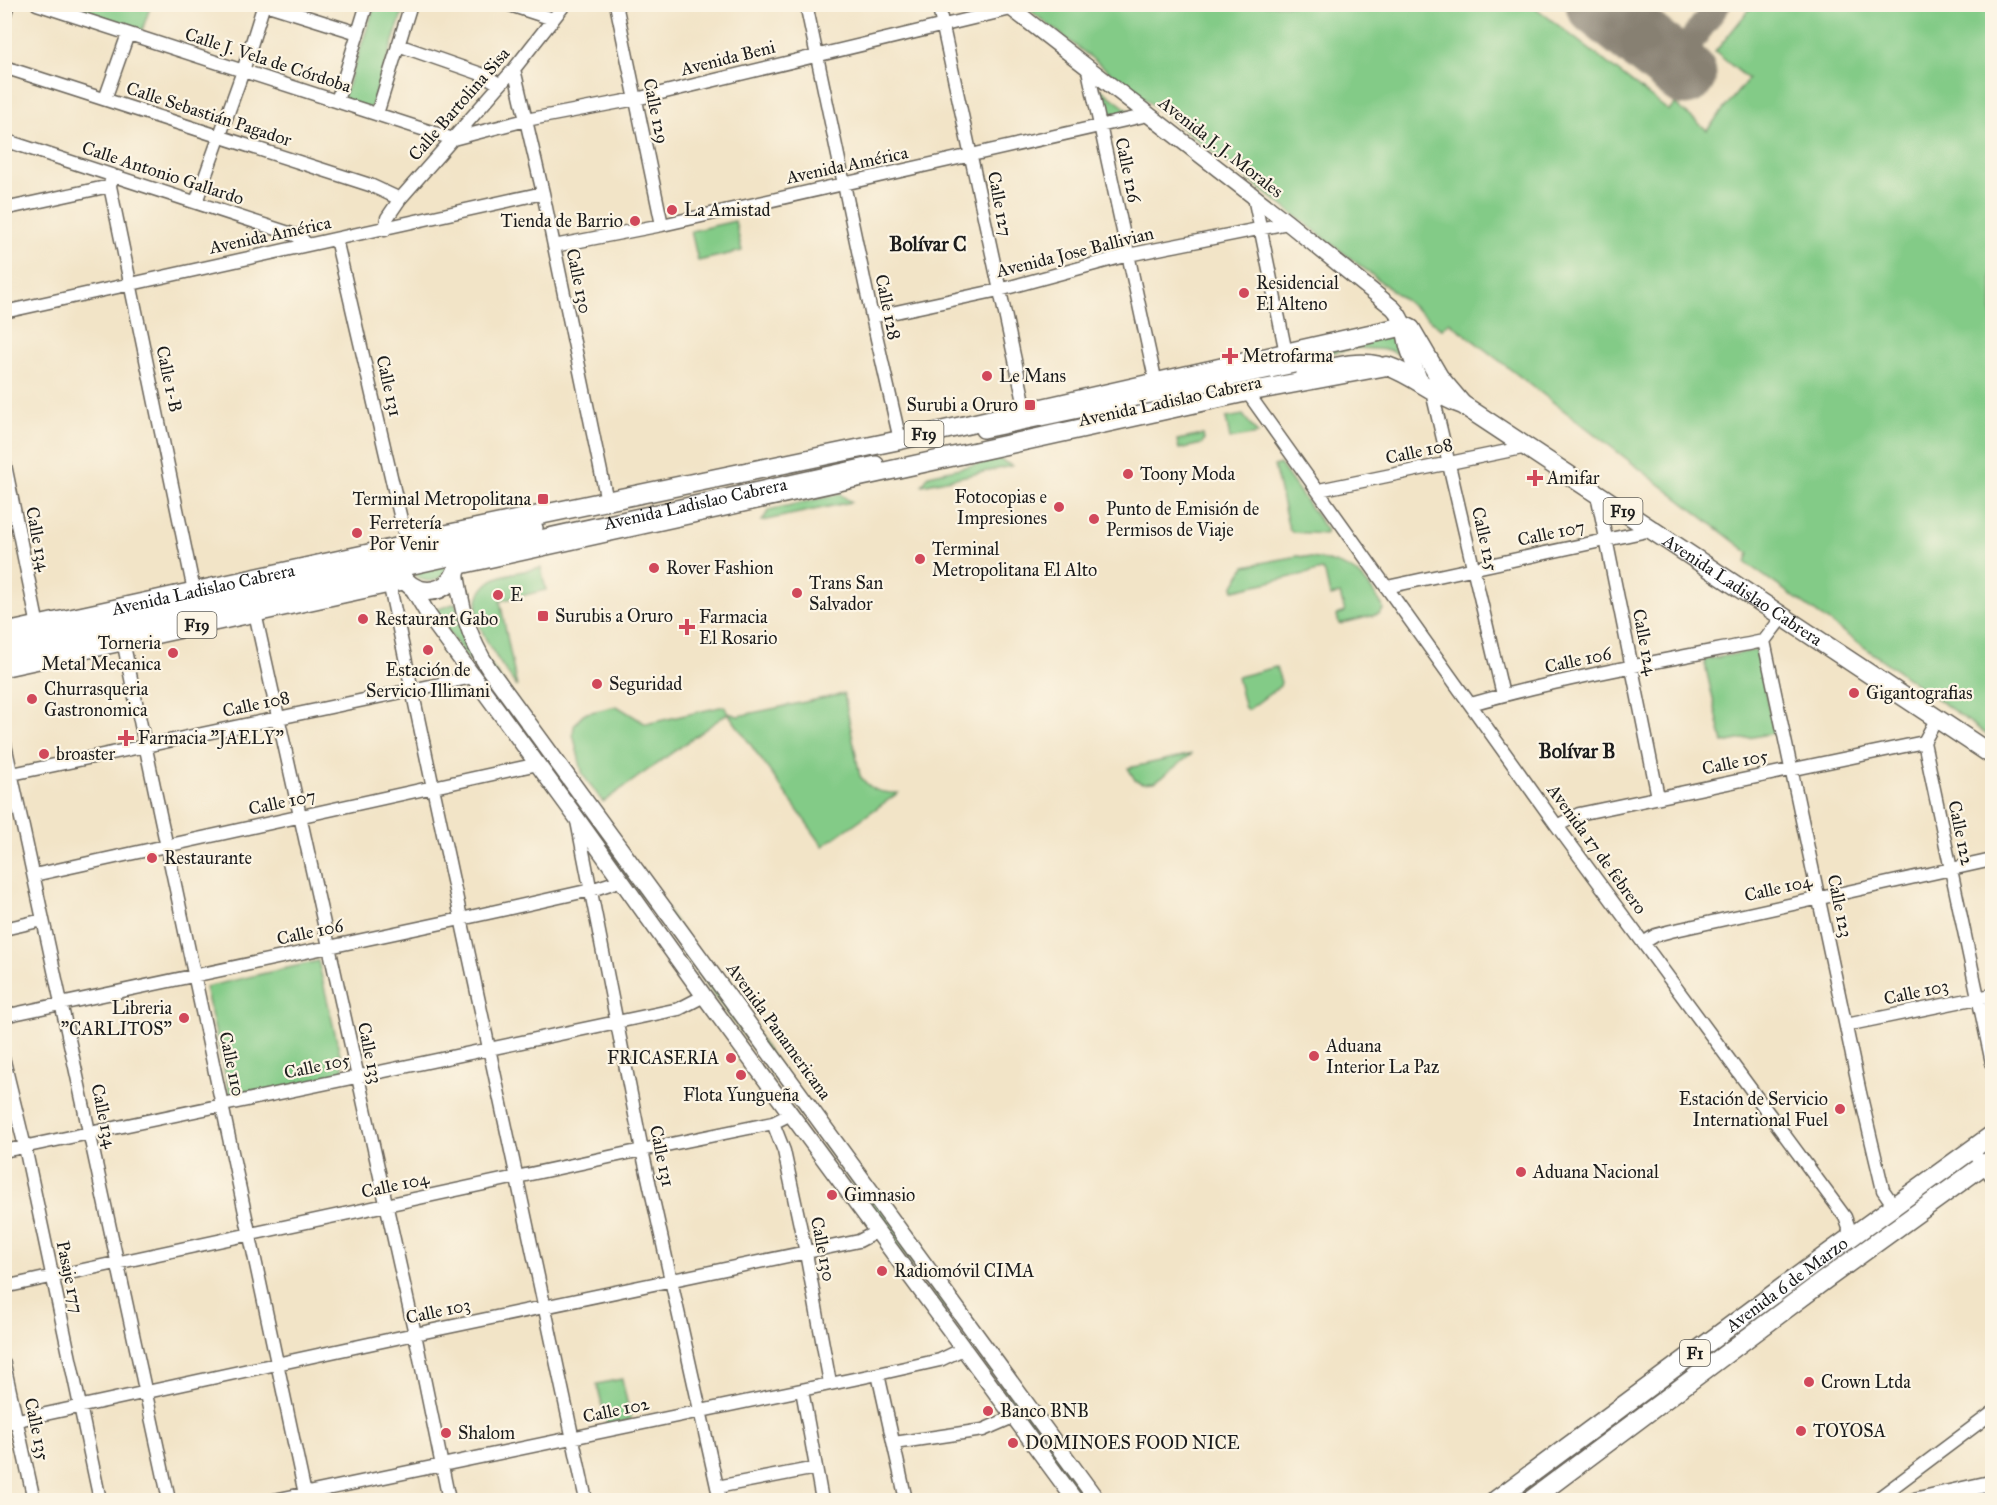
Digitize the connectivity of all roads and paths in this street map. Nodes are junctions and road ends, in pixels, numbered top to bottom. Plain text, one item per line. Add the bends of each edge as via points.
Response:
1 (8, 4) edge
2 (37, 4) edge
3 (265, 4) edge
4 (367, 4) edge
5 (411, 4) edge
6 (507, 4) edge
7 (566, 4) edge
8 (616, 4) edge
9 (806, 4) edge
10 (938, 4) edge
11 (1008, 7) edge
12 (4, 17) edge
13 (553, 19) junction
14 (943, 26) junction
15 (358, 33) junction
16 (128, 34) junction
17 (398, 45) junction
18 (817, 54) junction
19 (4, 67) edge
20 (514, 69) junction
21 (1088, 70) junction
22 (243, 71) junction
23 (499, 84) junction
24 (105, 99) junction
25 (636, 99) junction
26 (338, 102) junction
27 (377, 114) junction
28 (1148, 115) junction
29 (526, 120) junction
30 (1100, 126) junction
31 (220, 136) junction
32 (453, 139) junction
33 (4, 140) edge
34 (972, 156) junction
35 (111, 180) junction
36 (845, 184) junction
37 (543, 194) junction
38 (1254, 197) junction
39 (400, 200) junction
40 (196, 202) junction
41 (4, 208) edge
42 (1287, 223) junction
43 (662, 225) junction
44 (1259, 228) junction
45 (385, 230) junction
46 (336, 239) junction
47 (307, 245) junction
48 (554, 246) junction
49 (1128, 255) junction
50 (131, 284) junction
51 (999, 290) junction
52 (4, 312) edge
53 (872, 317) junction
54 (1404, 326) junction
55 (1286, 353) junction
56 (1349, 358) junction
57 (1387, 366) junction
58 (1217, 368) junction
59 (1163, 381) junction
60 (1194, 385) junction
61 (1427, 388) junction
62 (1247, 392) junction
63 (1463, 405) junction
64 (1026, 411) junction
65 (900, 440) junction
66 (1527, 447) junction
67 (4, 460) edge
68 (1449, 463) junction
69 (1319, 490) junction
70 (1597, 494) junction
71 (607, 501) junction
72 (1652, 530) junction
73 (1606, 540) junction
74 (454, 555) junction
75 (396, 565) junction
76 (1474, 568) junction
77 (1387, 587) junction
78 (194, 591) junction
79 (255, 613) junction
80 (1783, 616) junction
81 (38, 626) junction
82 (4, 633) edge
83 (123, 641) junction
84 (1764, 641) junction
85 (4, 644) edge
86 (4, 656) edge
87 (1632, 666) junction
88 (4, 667) edge
89 (473, 677) junction
90 (412, 690) junction
91 (1503, 694) junction
92 (1471, 704) junction
93 (278, 718) junction
94 (1937, 718) junction
95 (4, 740) edge
96 (1924, 742) junction
97 (145, 746) junction
98 (1992, 755) edge
99 (538, 764) junction
100 (1792, 768) junction
101 (12, 774) junction
102 (566, 776) junction
103 (553, 785) junction
104 (433, 787) junction
105 (10, 794) edge
106 (1658, 797) junction
107 (299, 817) junction
108 (576, 817) junction
109 (1557, 826) junction
110 (166, 846) junction
111 (1992, 860) edge
112 (1950, 869) junction
113 (34, 874) junction
114 (622, 880) junction
115 (591, 890) junction
116 (1820, 897) junction
117 (461, 919) junction
118 (44, 920) junction
119 (4, 929) edge
120 (1643, 943) junction
121 (328, 947) junction
122 (194, 975) junction
123 (1992, 994) edge
124 (704, 996) junction
125 (1979, 998) junction
126 (62, 1005) junction
127 (4, 1016) edge
128 (615, 1022) junction
129 (1846, 1025) junction
130 (489, 1048) junction
131 (4, 1061) edge
132 (1992, 1063) edge
133 (356, 1076) junction
134 (222, 1105) junction
135 (791, 1114) junction
136 (773, 1123) junction
137 (90, 1133) junction
138 (1992, 1135) edge
139 (25, 1147) junction
140 (642, 1150) junction
141 (1972, 1150) junction
142 (4, 1151) edge
143 (1990, 1167) edge
144 (517, 1178) junction
145 (386, 1205) junction
146 (1894, 1206) junction
147 (878, 1232) junction
148 (250, 1234) junction
149 (1848, 1239) junction
150 (806, 1252) junction
151 (117, 1262) junction
152 (52, 1278) junction
153 (670, 1282) junction
154 (4, 1287) edge
155 (545, 1308) junction
156 (415, 1334) junction
157 (963, 1349) junction
158 (4, 1364) edge
159 (278, 1364) junction
160 (878, 1374) junction
161 (830, 1383) junction
162 (802, 1390) junction
163 (146, 1392) junction
164 (80, 1407) junction
165 (699, 1411) junction
166 (1992, 1413) edge
167 (1013, 1417) junction
168 (11, 1422) edge
169 (573, 1438) junction
170 (894, 1443) junction
171 (442, 1465) junction
172 (816, 1468) junction
173 (1992, 1483) edge
174 (717, 1487) junction
175 (305, 1494) junction
176 (34, 1500) edge
177 (100, 1500) edge
178 (169, 1500) edge
179 (274, 1500) edge
180 (449, 1500) edge
181 (586, 1500) edge
182 (720, 1500) edge
183 (822, 1500) edge
184 (906, 1500) edge
185 (1074, 1500) edge
186 (1097, 1500) edge
187 (1496, 1500) edge
188 (1531, 1500) edge
189 (1876, 1500) edge
190 (1916, 1500) edge

1 - 12 street
2 - 16 street, Calle J. Vela de Córdoba
3 - 15 street
3 - 22 street
4 - 15 street
5 - 17 street
6 - 13 street
7 - 13 street, Calle Bartolina Sisa
8 - 25 street, Calle 129
9 - 18 street, Calle 128
10 - 14 street, Calle 127
11 - 14 street, Avenida Beni
11 - 21 main road, Avenida J. J. Morales
13 - 20 street, Calle Bartolina Sisa
14 - 18 street, Avenida Beni
14 - 34 street, Calle 127
15 - 26 street
16 - 22 street, Calle J. Vela de Córdoba
16 - 24 street
17 - 23 street
17 - 27 street
18 - 25 street, Avenida Beni
18 - 36 street, Calle 128
19 - 24 street, Calle Sebastián Pagador
20 - 23 street, Calle Bartolina Sisa
20 - 29 street, Calle 130
21 - 28 main road, Avenida J. J. Morales
21 - 30 street, Calle 126
22 - 26 street, Calle J. Vela de Córdoba
22 - 31 street
23 - 32 street, Calle Bartolina Sisa
24 - 31 street, Calle Sebastián Pagador
25 - 29 street, Avenida Beni
25 - 43 street, Calle 129
26 - 27 street, Calle J. Vela de Córdoba
27 - 32 street, Calle J. Vela de Córdoba
28 - 30 street, Avenida América
28 - 38 main road, Avenida J. J. Morales
29 - 32 street, Avenida Beni
29 - 37 street, Calle 130
30 - 34 street, Avenida América
30 - 49 street, Calle 126
31 - 39 street, Calle Sebastián Pagador via 370,185
31 - 40 street
32 - 39 street, Calle Bartolina Sisa
33 - 35 street, Calle Antonio Gallardo
34 - 36 street, Avenida América
34 - 51 street, Calle 127
35 - 40 street, Calle Antonio Gallardo
35 - 41 street
35 - 50 street, Calle 1-B
36 - 43 street, Avenida América
36 - 53 street, Calle 128
37 - 45 street, Avenida América
37 - 48 street, Calle 130
38 - 42 main road, Avenida J. J. Morales
38 - 44 street
39 - 45 street, Calle Bartolina Sisa via 387,218
40 - 47 street, Calle Antonio Gallardo via 294,235
42 - 44 street, Avenida Jose Ballivian
42 - 54 main road, Avenida J. J. Morales via 1393,308
43 - 48 street, Avenida América
44 - 49 street, Avenida Jose Ballivian
44 - 55 street
45 - 46 street, Avenida América
46 - 47 street, Avenida América
46 - 75 street, Calle 131
47 - 50 street, Avenida América
48 - 71 street, Calle 130
49 - 51 street, Avenida Jose Ballivian
49 - 59 street, Calle 126
50 - 52 street, Avenida América
50 - 78 street, Calle 1-B
51 - 53 street, Avenida Jose Ballivian
51 - 64 street, Calle 127
53 - 65 street, Calle 128
54 - 55 highway, Avenida Ladislao Cabrera / F19
54 - 61 main road via 1407,344
54 - 63 highway, Avenida Ladislao Cabrera / F19 via 1411,329 1439,377
55 - 58 highway, Avenida Ladislao Cabrera / F19
56 - 57 main road, Avenida Ladislao Cabrera / F19
56 - 60 main road, Avenida Ladislao Cabrera / F19
56 - 74 main road, Avenida Ladislao Cabrera / F19
57 - 61 highway, Avenida Ladislao Cabrera / F19
57 - 62 highway, Avenida Ladislao Cabrera / F19
58 - 59 highway, Avenida Ladislao Cabrera / F19
58 - 60 highway
59 - 60 highway
59 - 64 highway, Avenida Ladislao Cabrera / F19
60 - 74 main road, Avenida Ladislao Cabrera / F19
61 - 63 highway, Avenida Ladislao Cabrera / F19
61 - 68 street, Calle 125
62 - 69 street, Avenida 17 de febrero
62 - 74 highway, Avenida Ladislao Cabrera / F19
63 - 66 highway, Avenida Ladislao Cabrera / F19
64 - 65 highway, Avenida Ladislao Cabrera / F19
65 - 71 highway, Avenida Ladislao Cabrera / F19
66 - 68 street, Calle 108
66 - 70 highway, Avenida Ladislao Cabrera / F19
67 - 81 street, Calle 134
68 - 69 street, Calle 108
68 - 76 street, Calle 125
69 - 77 street, Avenida 17 de febrero
70 - 72 highway, Avenida Ladislao Cabrera / F19
70 - 73 street, Calle 124
71 - 74 highway, Avenida Ladislao Cabrera / F19
72 - 73 street, Calle 107
72 - 80 highway, Avenida Ladislao Cabrera / F19
73 - 76 street, Calle 107
73 - 87 street, Calle 124
74 - 75 main road, Avenida Ladislao Cabrera / F19
74 - 75 highway, F19 via 428,531 420,533
74 - 75 highway, F19 via 445,587 433,591 421,590
74 - 102 main road, Avenida Panamericana via 468,630 478,653
75 - 78 highway, Avenida Ladislao Cabrera / F19
75 - 79 highway, Avenida Ladislao Cabrera / F19
75 - 85 main road, Avenida Ladislao Cabrera / F19
75 - 86 main road, Avenida Ladislao Cabrera / F19
75 - 89 main road
75 - 90 street, Calle 131
76 - 77 street, Calle 107
76 - 91 street, Calle 125
77 - 92 street, Avenida 17 de febrero
78 - 81 highway, Avenida Ladislao Cabrera / F19
79 - 83 highway, Avenida Ladislao Cabrera / F19
79 - 93 street, Calle 133
80 - 84 street
80 - 94 highway, Avenida Ladislao Cabrera / F19
81 - 82 highway, Avenida Ladislao Cabrera / F19
83 - 88 highway, Avenida Ladislao Cabrera / F19
83 - 97 street, Calle 110
84 - 87 street, Calle 106
84 - 100 street, Calle 123
87 - 91 street, Calle 106
87 - 106 street, Calle 124
89 - 90 street, Calle 108
89 - 99 main road
90 - 93 street, Calle 108
90 - 104 street, Calle 131
91 - 92 street, Calle 106
92 - 109 street, Avenida 17 de febrero
93 - 97 street, Calle 108
93 - 107 street, Calle 133
94 - 96 street
94 - 98 highway, Avenida Ladislao Cabrera / F19
95 - 101 street, Calle 134
96 - 100 street, Calle 105
96 - 112 street, Calle 122
97 - 101 street, Calle 108
97 - 110 street, Calle 110
99 - 103 main road
99 - 104 street, Calle 107
100 - 106 street, Calle 105
100 - 116 street, Calle 123
101 - 105 street, Calle 134
102 - 103 main road
102 - 186 main road, Avenida Panamericana
103 - 108 main road
104 - 107 street, Calle 107
104 - 117 street, Calle 131
105 - 113 street, Calle 134
106 - 109 street, Calle 105 via 1579,814
107 - 110 street, Calle 107
107 - 121 street, Calle 133
108 - 114 main road
108 - 115 street, Calle 131
109 - 120 street, Avenida 17 de febrero
110 - 113 street, Calle 107
110 - 122 street, Calle 110
111 - 112 street, Calle 104
112 - 116 street, Calle 104
112 - 125 street, Calle 122
113 - 118 street, Calle 134
114 - 115 street, Calle 106
114 - 124 main road
115 - 117 street, Calle 106
115 - 128 street, Calle 131
116 - 120 street, Calle 104 via 1671,931
116 - 129 street, Calle 123
117 - 121 street, Calle 106
117 - 130 street, Calle 131
118 - 119 street
118 - 126 street, Calle 134
120 - 149 street, Avenida 17 de febrero via 1845,1217
121 - 122 street, Calle 106
121 - 133 street, Calle 133
122 - 126 street, Calle 106
122 - 134 street, Calle 110
123 - 125 street, Calle 103
124 - 128 street, Calle 105 via 680,1009
124 - 135 main road
125 - 129 street, Calle 103
125 - 132 street, Calle 122
126 - 127 street, Calle 106
126 - 137 street, Calle 134
128 - 130 street, Calle 105
128 - 140 street, Calle 131
129 - 146 street, Calle 123 via 1883,1190
130 - 133 street, Calle 105
130 - 144 street, Calle 131
131 - 139 street, Pasaje 177
133 - 134 street, Calle 105
133 - 145 street, Calle 133
134 - 137 street, Calle 105
134 - 148 street, Calle 110
135 - 136 street, Calle 104
135 - 147 main road
136 - 140 street, Calle 104
136 - 150 street, Calle 130 via 784,1150
137 - 139 street, Calle 105
137 - 151 street, Calle 134
138 - 141 highway, Avenida 6 de Marzo / F1
139 - 142 street, Calle 105
139 - 152 street, Pasaje 177
140 - 144 street, Calle 104
140 - 153 street, Calle 131
141 - 143 street
141 - 146 highway, Avenida 6 de Marzo / F1
143 - 188 highway, Avenida 6 de Marzo / F1 via 1822,1282
144 - 145 street, Calle 104
144 - 155 street, Calle 131
145 - 148 street, Calle 104
145 - 156 street, Calle 133
146 - 149 highway, Avenida 6 de Marzo / F1
147 - 150 street, Calle 103 via 859,1241
147 - 157 main road
148 - 151 street, Calle 104
148 - 159 street, Calle 110
149 - 187 highway, Avenida 6 de Marzo / F1
150 - 153 street, Calle 103
150 - 161 street, Calle 130
151 - 152 street, Calle 104
151 - 163 street, Calle 134
152 - 154 street, Calle 104
152 - 164 street, Pasaje 177
153 - 155 street, Calle 103
153 - 165 street, Calle 131
155 - 156 street, Calle 103
155 - 169 street, Calle 131
156 - 159 street, Calle 103
156 - 171 street, Calle 133
157 - 160 street, Calle 102 via 940,1360
157 - 167 main road
158 - 168 street, Calle 135
159 - 163 street, Calle 103
159 - 175 street, Calle 110
160 - 161 street, Calle 102
160 - 170 street
161 - 162 street, Calle 102
162 - 165 street, Calle 102
162 - 172 street
163 - 164 street, Calle 103
163 - 178 street, Calle 134
164 - 168 street, Calle 103
164 - 177 street, Pasaje 177
165 - 169 street, Calle 102
165 - 174 street, Calle 131
166 - 189 street
167 - 170 street via 983,1430
167 - 185 main road
168 - 176 street, Calle 135
169 - 171 street, Calle 102
169 - 181 street, Calle 131
170 - 184 street
171 - 175 street, Calle 102
171 - 180 street, Calle 133
172 - 174 street
172 - 183 street
173 - 190 main road
174 - 182 street, Calle 131
175 - 179 street, Calle 102

